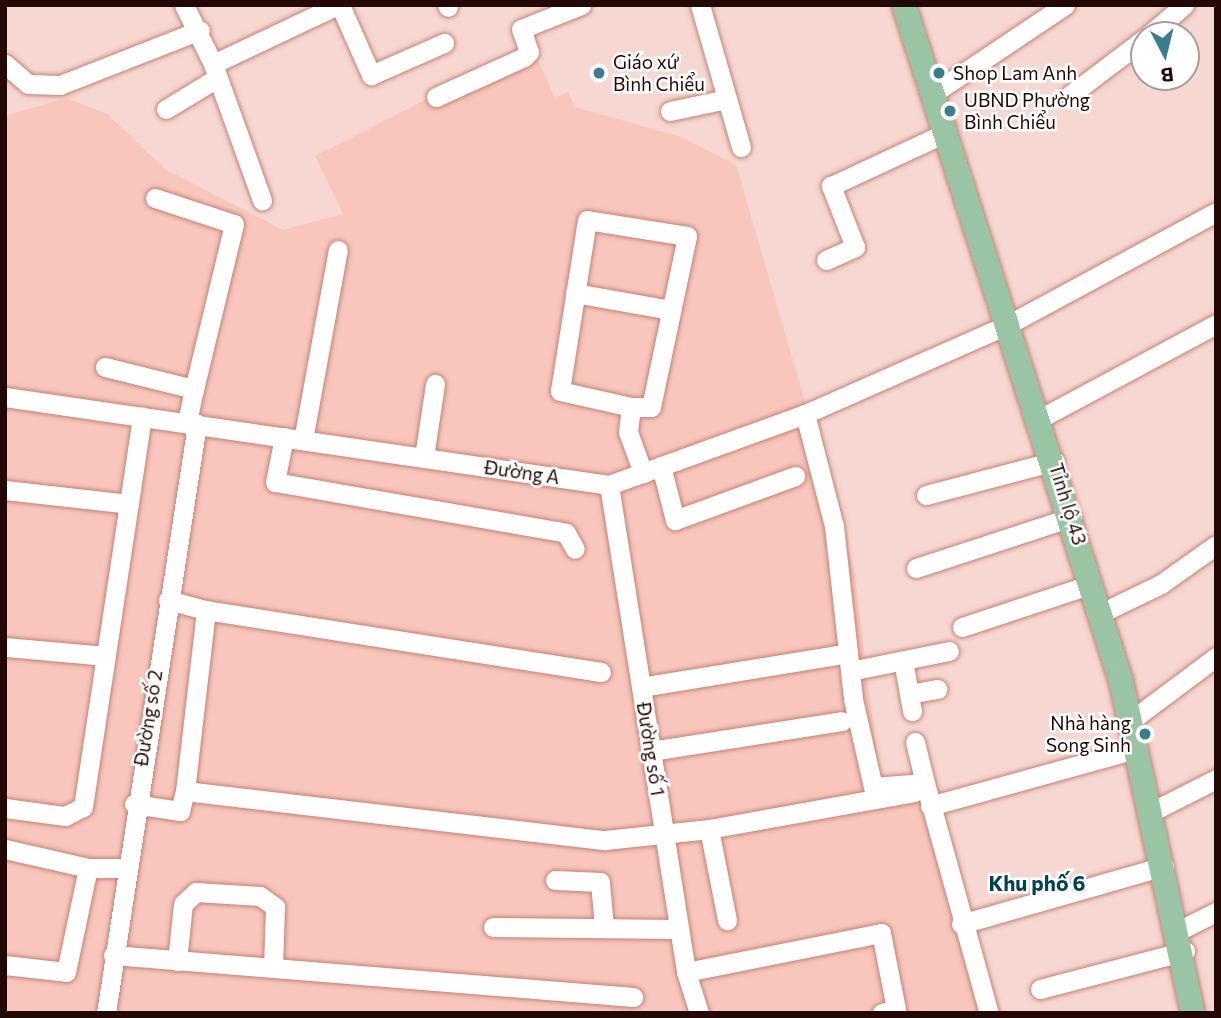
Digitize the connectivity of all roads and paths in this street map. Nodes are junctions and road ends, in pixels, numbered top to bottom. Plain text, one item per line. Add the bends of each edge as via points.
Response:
1 (184, 5) edge
2 (339, 5) edge
3 (581, 5) edge
4 (700, 5) edge
5 (904, 5) edge
6 (1065, 5) edge
7 (1184, 5) edge
8 (304, 13) edge
9 (1165, 21) edge
10 (200, 30) junction
11 (444, 43) dead end
12 (1130, 49) edge
13 (5, 64) edge
14 (215, 71) junction
15 (932, 94) junction
16 (1070, 94) dead end
17 (436, 97) dead end
18 (727, 99) junction
19 (166, 109) dead end
20 (670, 111) dead end
21 (945, 133) junction
22 (741, 148) dead end
23 (155, 198) dead end
24 (262, 200) dead end
25 (1216, 212) edge
26 (338, 250) dead end
27 (826, 260) dead end
28 (575, 292) junction
29 (670, 310) junction
30 (1011, 323) junction
31 (1216, 324) edge
32 (105, 367) dead end
33 (435, 384) dead end
34 (194, 389) junction
35 (5, 397) edge
36 (631, 407) junction
37 (805, 414) junction
38 (142, 416) junction
39 (1041, 418) junction
40 (192, 423) junction
41 (293, 438) junction
42 (424, 457) junction
43 (1055, 461) junction
44 (652, 469) junction
45 (795, 476) dead end
46 (609, 485) junction
47 (5, 490) edge
48 (926, 495) dead end
49 (129, 504) junction
50 (1072, 517) junction
51 (1216, 545) edge
52 (575, 549) dead end
53 (916, 568) dead end
54 (1092, 584) junction
55 (168, 600) junction
56 (206, 610) junction
57 (1101, 612) junction
58 (962, 627) dead end
59 (5, 646) edge
60 (949, 651) dead end
61 (836, 655) dead end
62 (106, 656) junction
63 (1216, 657) edge
64 (903, 660) junction
65 (850, 671) junction
66 (601, 672) dead end
67 (641, 687) junction
68 (938, 689) dead end
69 (842, 721) dead end
70 (1129, 722) junction
71 (915, 742) dead end
72 (1136, 749) junction
73 (652, 751) junction
74 (1216, 779) edge
75 (920, 787) junction
76 (185, 790) junction
77 (134, 804) junction
78 (930, 806) junction
79 (5, 808) edge
80 (1151, 812) junction
81 (709, 829) junction
82 (664, 834) junction
83 (5, 849) edge
84 (1164, 866) junction
85 (88, 867) junction
86 (124, 868) junction
87 (555, 880) dead end
88 (1216, 912) edge
89 (727, 920) dead end
90 (961, 924) junction
91 (493, 927) dead end
92 (604, 928) junction
93 (680, 929) junction
94 (1182, 940) junction
95 (113, 955) junction
96 (177, 961) junction
97 (5, 965) edge
98 (273, 968) junction
99 (686, 972) junction
100 (1040, 989) dead end
101 (633, 997) dead end
102 (106, 1013) edge
103 (699, 1013) edge
104 (882, 1013) edge
105 (989, 1013) edge
106 (1193, 1013) edge

1 - 10 street
2 - 8 street
2 - 11 street via 371,75
3 - 17 street via 522,29 529,52 524,57
4 - 18 street
5 - 15 main road, Tỉnh lộ 43
6 - 15 street
7 - 9 street
8 - 14 street
10 - 13 street via 61,85 28,84
10 - 14 street
12 - 16 street
14 - 19 street
14 - 24 street
15 - 21 main road, Tỉnh lộ 43
18 - 20 street
18 - 22 street
21 - 27 street via 831,186 855,247
21 - 30 main road, Tỉnh lộ 43
23 - 34 street, Đường số 2 via 234,224
25 - 30 street, Đường A
26 - 41 street
28 - 29 street
28 - 29 street via 587,220 687,236
28 - 36 street via 560,391
29 - 36 street via 651,407
30 - 37 street, Đường A
30 - 39 main road, Tỉnh lộ 43
31 - 39 street
32 - 34 street
33 - 42 street
34 - 40 street, Đường số 2
35 - 38 street, Đường A
36 - 44 street via 628,432
37 - 44 street, Đường A
37 - 65 street via 834,526
38 - 40 street, Đường A
38 - 49 street
39 - 43 main road, Tỉnh lộ 43
40 - 41 street, Đường A
40 - 55 street, Đường số 2
41 - 42 street, Đường A
41 - 52 street via 275,482 566,533
42 - 46 street, Đường A
43 - 48 street
43 - 50 main road, Tỉnh lộ 43
44 - 45 street via 675,520
44 - 46 street, Đường A
46 - 67 street, Đường số 1
47 - 49 street
49 - 62 street
50 - 53 street
50 - 54 main road, Tỉnh lộ 43
51 - 57 street via 1161,584
54 - 57 main road, Tỉnh lộ 43
54 - 58 street
55 - 56 street
55 - 77 street, Đường số 2
56 - 66 street
56 - 76 street
57 - 70 main road, Tỉnh lộ 43
59 - 62 street
60 - 64 street
61 - 67 street
62 - 79 street via 83,807 65,816
63 - 70 street
64 - 65 street
64 - 68 street via 910,703
65 - 75 street via 873,787
67 - 73 street, Đường số 1
69 - 73 street
70 - 72 main road, Tỉnh lộ 43
71 - 75 street
72 - 78 street
72 - 80 main road, Tỉnh lộ 43
73 - 82 street, Đường số 1
74 - 80 street
75 - 78 street
75 - 81 street
76 - 77 street via 180,811
76 - 82 street via 605,840
77 - 86 street, Đường số 2
78 - 90 street
80 - 84 main road, Tỉnh lộ 43
81 - 82 street
81 - 89 street
82 - 93 street, Đường số 1
83 - 85 street
84 - 90 street
84 - 94 main road, Tỉnh lộ 43
85 - 86 street
85 - 97 street via 66,972
86 - 95 street, Đường số 2
87 - 92 street via 600,882
88 - 94 street
90 - 105 street
91 - 92 street
92 - 93 street
93 - 99 street, Đường số 1
94 - 100 street
94 - 106 main road, Tỉnh lộ 43
95 - 96 street
95 - 102 street, Đường số 2
96 - 98 street
96 - 98 street via 183,904 196,892 260,896 275,907
98 - 101 street
99 - 103 street, Đường số 1
99 - 104 street via 881,933 896,1009

